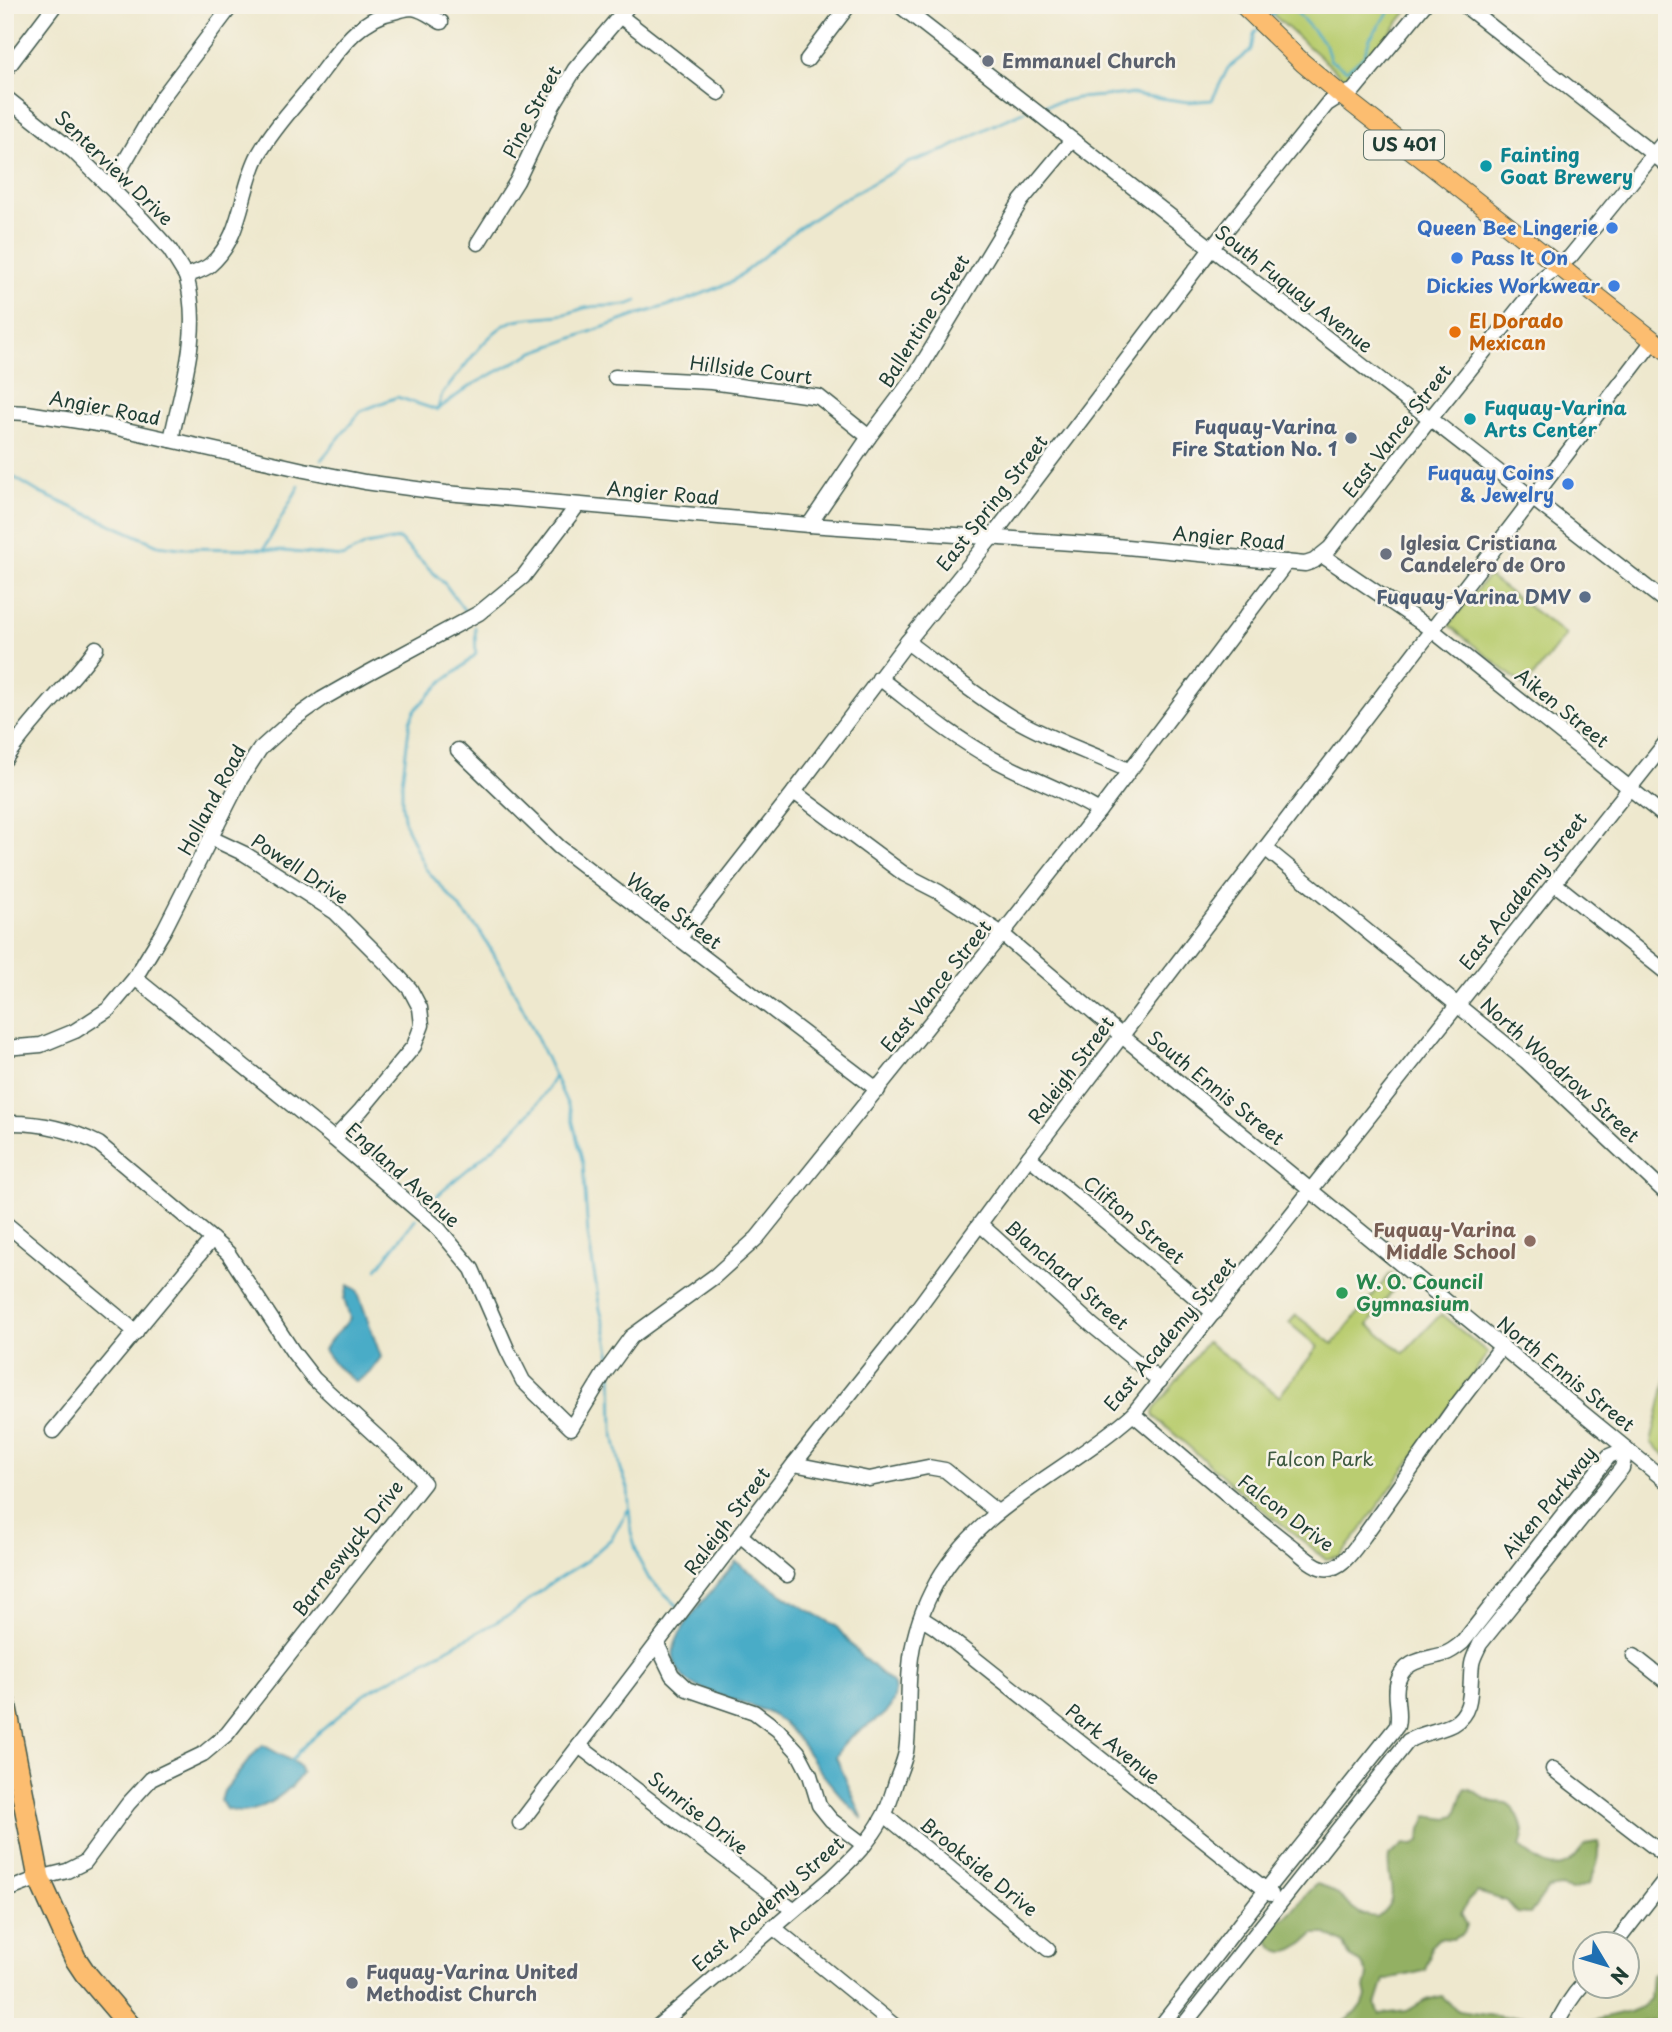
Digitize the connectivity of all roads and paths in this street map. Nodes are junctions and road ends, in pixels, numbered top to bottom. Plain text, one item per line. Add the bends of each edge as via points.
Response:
1 (55, 5) edge
2 (232, 5) edge
3 (849, 5) edge
4 (899, 5) edge
5 (1243, 5) edge
6 (1424, 5) edge
7 (1464, 5) edge
8 (388, 9) edge
9 (624, 11) edge
10 (441, 22) dead end
11 (807, 60) dead end
12 (5, 71) edge
13 (719, 93) dead end
14 (1341, 95) junction
15 (5, 97) edge
16 (1667, 138) edge
17 (1072, 140) junction
18 (1653, 155) junction
19 (1667, 165) edge
20 (110, 187) junction
21 (478, 243) dead end
22 (1211, 249) junction
23 (1558, 267) junction
24 (186, 276) junction
25 (1660, 346) edge
26 (615, 377) dead end
27 (5, 412) edge
28 (1430, 419) junction
29 (869, 437) junction
30 (171, 440) junction
31 (1532, 499) junction
32 (577, 506) junction
33 (809, 524) junction
34 (992, 537) junction
35 (1323, 556) junction
36 (1287, 562) junction
37 (1667, 603) edge
38 (1432, 630) junction
39 (907, 642) junction
40 (96, 648) dead end
41 (879, 678) junction
42 (1667, 741) edge
43 (458, 750) dead end
44 (5, 760) edge
45 (1128, 771) junction
46 (1630, 788) junction
47 (794, 792) junction
48 (1099, 811) junction
49 (1667, 818) edge
50 (211, 838) junction
51 (1265, 848) junction
52 (1554, 883) junction
53 (1002, 934) junction
54 (680, 939) junction
55 (1667, 973) edge
56 (135, 978) junction
57 (1458, 1004) junction
58 (1122, 1036) junction
59 (5, 1048) edge
60 (878, 1090) junction
61 (5, 1123) edge
62 (334, 1139) junction
63 (1029, 1157) junction
64 (1311, 1190) junction
65 (1667, 1194) edge
66 (5, 1223) edge
67 (981, 1225) junction
68 (212, 1239) junction
69 (1214, 1313) junction
70 (136, 1332) junction
71 (1502, 1346) junction
72 (1160, 1381) junction
73 (586, 1404) joint
74 (1133, 1414) junction
75 (53, 1431) dead end
76 (1626, 1449) junction
77 (794, 1464) junction
78 (1667, 1482) edge
79 (998, 1512) junction
80 (740, 1535) junction
81 (787, 1575) dead end
82 (920, 1618) junction
83 (1463, 1641) junction
84 (657, 1644) junction
85 (1477, 1651) junction
86 (1634, 1656) dead end
87 (1667, 1682) edge
88 (5, 1703) edge
89 (1394, 1730) junction
90 (1408, 1741) junction
91 (579, 1746) junction
92 (1553, 1769) dead end
93 (885, 1815) junction
94 (520, 1823) dead end
95 (864, 1845) junction
96 (1667, 1857) edge
97 (1667, 1877) edge
98 (39, 1878) junction
99 (1266, 1889) junction
100 (5, 1891) edge
101 (1281, 1901) junction
102 (793, 1910) junction
103 (773, 1927) junction
104 (1626, 1930) edge
105 (1048, 1950) dead end
106 (1570, 2000) edge
107 (131, 2027) edge
108 (657, 2027) edge
109 (896, 2027) edge
110 (1160, 2027) edge
111 (1182, 2027) edge
112 (1556, 2027) edge

1 - 12 street
2 - 20 street via 161,99
3 - 11 street
4 - 17 street, South Fuquay Avenue
5 - 14 main road, US 401
6 - 14 street, East Spring Street via 1353,91
7 - 18 street
8 - 10 street via 411,8
8 - 24 street via 353,33 274,132 250,175 228,242 210,265
9 - 13 street
9 - 21 street, Pine Street via 575,69 552,105 517,181
14 - 22 street, East Spring Street via 1327,104
14 - 23 main road, US 401
15 - 20 street, Senterview Drive
16 - 18 street, East Vance Street
17 - 22 street, South Fuquay Avenue
17 - 29 street, Ballentine Street via 1021,201 915,376
18 - 19 street
18 - 23 street, East Vance Street
20 - 24 street, Senterview Drive via 170,250
22 - 28 street, South Fuquay Avenue
22 - 34 street, East Spring Street
23 - 25 main road, US 401
23 - 28 street, East Vance Street via 1544,277
24 - 30 street, Senterview Drive via 192,296 192,340
25 - 31 street, Raleigh Street
26 - 29 street, Hillside Court via 711,382 819,397
27 - 30 street, Angier Road via 104,425
28 - 31 street, South Fuquay Avenue
28 - 35 street, East Vance Street
29 - 33 street, Ballentine Street
30 - 32 street, Angier Road via 365,482
31 - 37 street, South Fuquay Avenue
31 - 38 street, Raleigh Street
32 - 33 street, Angier Road
32 - 50 street, Holland Road via 523,578 479,613 290,721 260,749
33 - 34 street, Angier Road
34 - 36 street, Angier Road
34 - 39 street, East Spring Street
35 - 36 street, Angier Road via 1305,564
35 - 38 street, Aiken Street
36 - 45 street, East Vance Street
38 - 46 street, Aiken Street
38 - 51 street, Raleigh Street
39 - 41 street, East Spring Street
39 - 45 street via 1011,717
40 - 44 street
41 - 47 street, East Spring Street
41 - 48 street via 986,755
42 - 46 street, East Academy Street
43 - 54 street, Wade Street via 559,847
45 - 48 street, East Vance Street
46 - 49 street, Aiken Street
46 - 52 street, East Academy Street
47 - 53 street, South Ennis Street via 904,874
47 - 54 street, East Spring Street
48 - 53 street, East Vance Street
50 - 56 street, Holland Road
50 - 62 street, Powell Drive via 245,854 335,912 410,989 420,1008 422,1025 414,1046
51 - 57 street, North Woodrow Street
51 - 58 street, Raleigh Street
52 - 55 street
52 - 57 street, East Academy Street
53 - 58 street, South Ennis Street
53 - 60 street, East Vance Street
54 - 60 street, Wade Street
56 - 59 street, Holland Road via 109,1009 75,1031 41,1045
56 - 62 street, England Avenue
57 - 64 street, East Academy Street
57 - 65 street, North Woodrow Street via 1526,1061
58 - 63 street, Raleigh Street
58 - 64 street, South Ennis Street
60 - 73 street, East Vance Street via 757,1238 715,1276 631,1337
61 - 68 street, Barneswyck Drive via 52,1126 99,1144
62 - 73 street, England Avenue via 438,1227 472,1269 523,1381 571,1427
63 - 67 street, Raleigh Street
63 - 69 street, Clifton Street
64 - 69 street, East Academy Street
64 - 71 street, North Ennis Street
66 - 70 street
67 - 72 street, Blanchard Street
67 - 77 street, Raleigh Street
68 - 70 street
68 - 98 street, Barneswyck Drive via 228,1253 314,1379 424,1483 227,1734 203,1754 151,1779 85,1862
69 - 72 street, East Academy Street
70 - 75 street
71 - 74 street, Falcon Drive via 1348,1557 1328,1568 1316,1565 1282,1539
71 - 76 street, North Ennis Street
72 - 74 street, East Academy Street
74 - 79 street, East Academy Street
76 - 78 street, North Ennis Street
76 - 83 street, Aiken Parkway via 1609,1456
76 - 85 street, Aiken Parkway via 1622,1468
77 - 79 street via 869,1479 928,1467 945,1470
77 - 80 street, Raleigh Street
79 - 82 street, East Academy Street via 952,1558
80 - 81 street
80 - 84 street, Raleigh Street
82 - 93 street, East Academy Street via 910,1669 905,1755
82 - 99 street, Park Avenue
83 - 85 street
83 - 89 street, Aiken Parkway via 1453,1650 1414,1662 1405,1670 1398,1680 1399,1715
84 - 91 street, Raleigh Street
84 - 95 street via 672,1675 687,1689 754,1712 778,1730 798,1752 819,1805 831,1821
85 - 90 street, Aiken Parkway via 1466,1711 1457,1722
86 - 87 street
88 - 98 highway
89 - 90 street
89 - 99 street
90 - 101 street
91 - 94 street, Raleigh Street
91 - 102 street, Sunrise Drive
92 - 96 street
93 - 95 street, East Academy Street
93 - 105 street, Brookside Drive
95 - 102 street, East Academy Street
97 - 104 street
98 - 100 street, Barneswyck Drive
98 - 107 highway via 75,1958
99 - 101 street, Park Avenue
99 - 110 street
101 - 111 street
102 - 103 street, East Academy Street
103 - 108 street, East Academy Street
103 - 109 street
106 - 112 street

